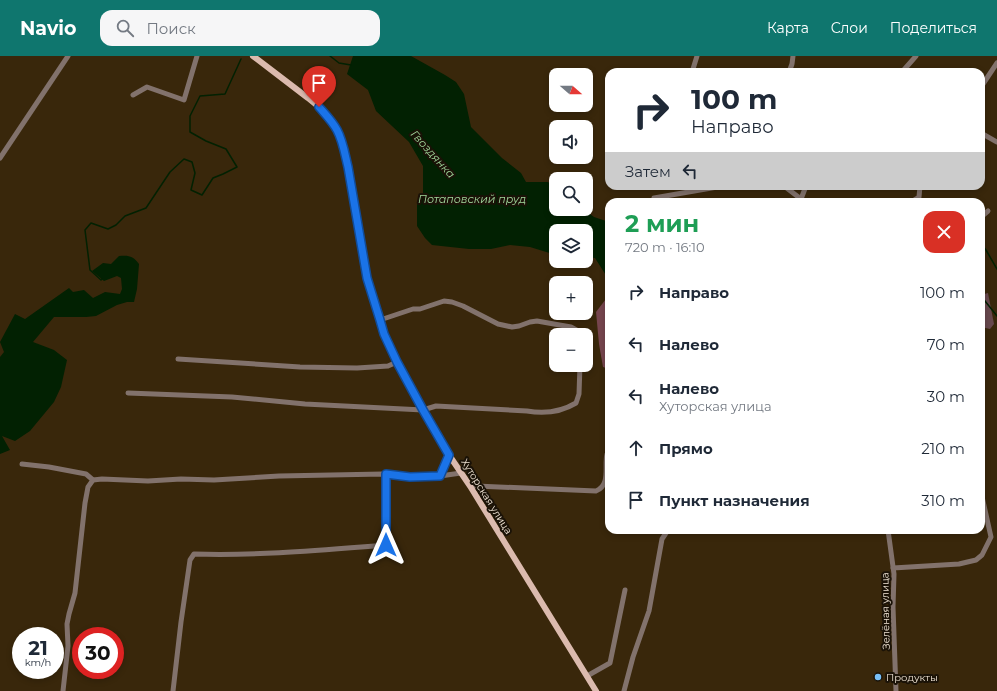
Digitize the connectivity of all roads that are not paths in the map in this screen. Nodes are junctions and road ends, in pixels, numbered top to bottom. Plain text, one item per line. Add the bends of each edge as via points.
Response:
1 (68, 56) edge
2 (197, 56) edge
3 (697, 56) edge
4 (793, 56) edge
5 (916, 56) edge
6 (256, 58) edge
7 (997, 63) edge
8 (692, 68) edge
9 (790, 68) edge
10 (906, 68) edge
11 (985, 81) edge
12 (133, 95) dead end
13 (985, 135) edge
14 (997, 142) edge
15 (0, 158) edge
16 (700, 190) edge
17 (789, 190) edge
18 (654, 198) dead end
19 (799, 198) edge
20 (988, 211) dead end
21 (985, 214) edge
22 (380, 320) junction
23 (573, 328) edge
24 (178, 359) dead end
25 (397, 362) junction
26 (580, 372) edge
27 (128, 393) dead end
28 (423, 410) junction
29 (449, 455) junction
30 (22, 464) dead end
31 (386, 474) junction
32 (461, 474) junction
33 (440, 476) junction
34 (93, 480) junction
35 (605, 480) edge
36 (470, 486) junction
37 (985, 510) edge
38 (665, 534) edge
39 (889, 534) edge
40 (893, 568) junction
41 (625, 590) dead end
42 (587, 676) junction
43 (63, 691) edge
44 (173, 691) edge
45 (596, 691) edge
46 (624, 691) edge
47 (896, 691) edge

1 - 15 street
2 - 12 street via 184,100 147,87
3 - 8 street
4 - 9 street
5 - 10 street
6 - 22 main road, Хуторская улица via 319,107 338,131 348,167 367,278
7 - 11 street
13 - 14 street
16 - 18 street
17 - 19 street
20 - 21 street
22 - 23 street via 444,301 463,306 498,324 512,327 537,321
22 - 25 main road, Хуторская улица
24 - 25 street via 357,368 388,366
25 - 28 main road, Хуторская улица
26 - 28 street via 576,403 550,412 436,406
27 - 28 street
28 - 29 main road, Хуторская улица
29 - 32 main road, Хуторская улица
29 - 33 street
30 - 34 street via 86,474
31 - 33 street via 410,477
31 - 34 street via 214,480
31 - 44 street via 386,545 260,554 194,554 190,560
32 - 33 street
32 - 36 main road, Хуторская улица
34 - 43 street via 88,487 85,503 75,592 67,624 68,646
35 - 36 street via 596,491
36 - 42 main road, Хуторская улица
37 - 40 street via 991,537 982,555 976,560 959,564
38 - 46 street via 662,539 649,611
39 - 40 street, Зелёная улица
40 - 47 street, Зелёная улица
41 - 42 street via 610,663
42 - 45 main road, Хуторская улица

